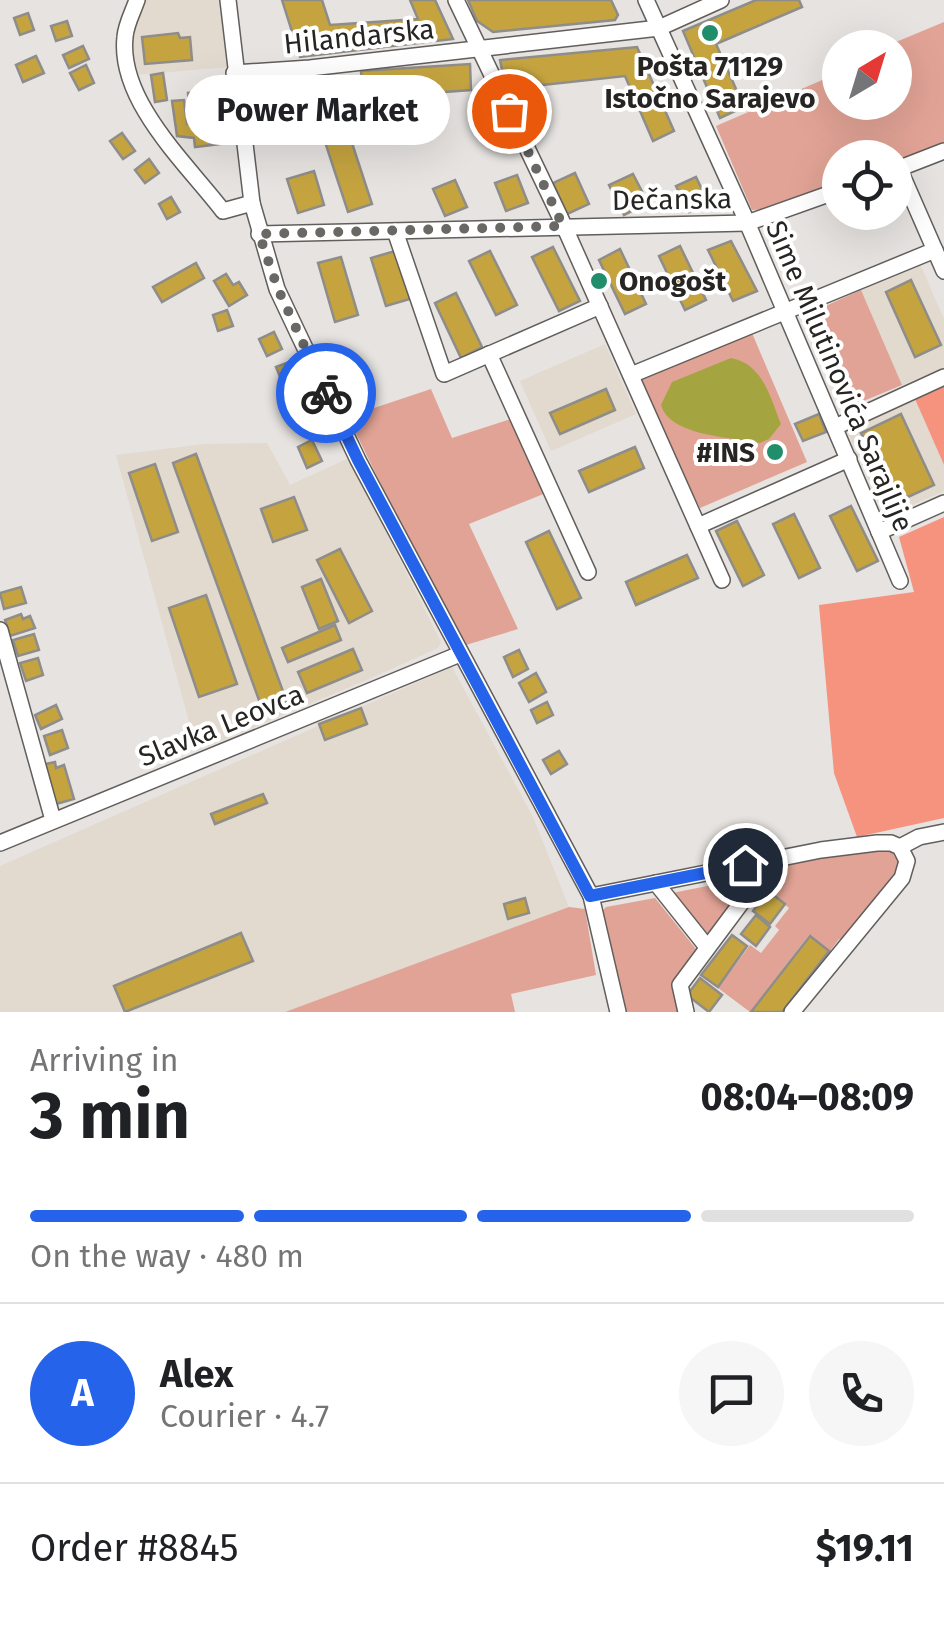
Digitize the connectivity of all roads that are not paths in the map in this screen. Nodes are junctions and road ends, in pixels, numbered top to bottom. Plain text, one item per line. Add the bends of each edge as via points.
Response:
1 (137, 0) edge
2 (228, 0) edge
3 (456, 0) edge
4 (646, 0) edge
5 (722, 0) edge
6 (659, 28) junction
7 (478, 48) junction
8 (234, 74) junction
9 (944, 151) edge
10 (912, 163) edge
11 (822, 196) edge
12 (912, 201) edge
13 (252, 203) junction
14 (747, 223) junction
15 (563, 226) junction
16 (395, 230) junction
17 (259, 234) junction
18 (935, 250) junction
19 (944, 271) edge
20 (600, 306) junction
21 (784, 312) junction
22 (489, 354) junction
23 (631, 375) junction
24 (944, 377) edge
25 (835, 427) junction
26 (849, 459) junction
27 (944, 503) edge
28 (698, 526) junction
29 (880, 532) junction
30 (588, 572) dead end
31 (722, 580) dead end
32 (900, 580) dead end
33 (0, 630) edge
34 (460, 654) junction
35 (53, 820) junction
36 (944, 832) edge
37 (0, 843) edge
38 (900, 847) junction
39 (774, 859) junction
40 (656, 882) junction
41 (590, 896) junction
42 (707, 947) junction
43 (618, 1012) edge
44 (686, 1012) edge
45 (792, 1012) edge

1 - 13 street via 124,40 138,99 224,210
2 - 8 street
3 - 7 street
4 - 6 street, Sime Milutinovića Sarajlije
5 - 6 street, Hilandarska
6 - 7 street, Hilandarska
6 - 14 street, Sime Milutinovića Sarajlije
7 - 8 street, Hilandarska
7 - 15 street
8 - 13 street
9 - 10 street
11 - 14 street, Dečanska
12 - 18 street
13 - 17 street
14 - 15 street, Dečanska
14 - 21 street, Sime Milutinovića Sarajlije
15 - 16 street, Dečanska
15 - 20 street
16 - 17 street, Dečanska
16 - 22 street via 444,374
17 - 34 street via 311,363
18 - 19 street
18 - 21 street
20 - 22 street
20 - 23 street
21 - 23 street
21 - 25 street, Sime Milutinovića Sarajlije
22 - 30 street
23 - 28 street
24 - 25 street
25 - 26 street, Sime Milutinovića Sarajlije
26 - 28 street
26 - 29 street, Sime Milutinovića Sarajlije
27 - 29 street
28 - 31 street
29 - 32 street, Sime Milutinovića Sarajlije
33 - 35 street
34 - 35 street, Slavka Leovca
34 - 41 street
35 - 37 street, Slavka Leovca
36 - 38 street
38 - 39 street via 877,843
38 - 45 street via 907,862 902,878
39 - 40 street
39 - 42 street
40 - 41 street
40 - 42 street
41 - 43 street
42 - 44 street via 680,985

